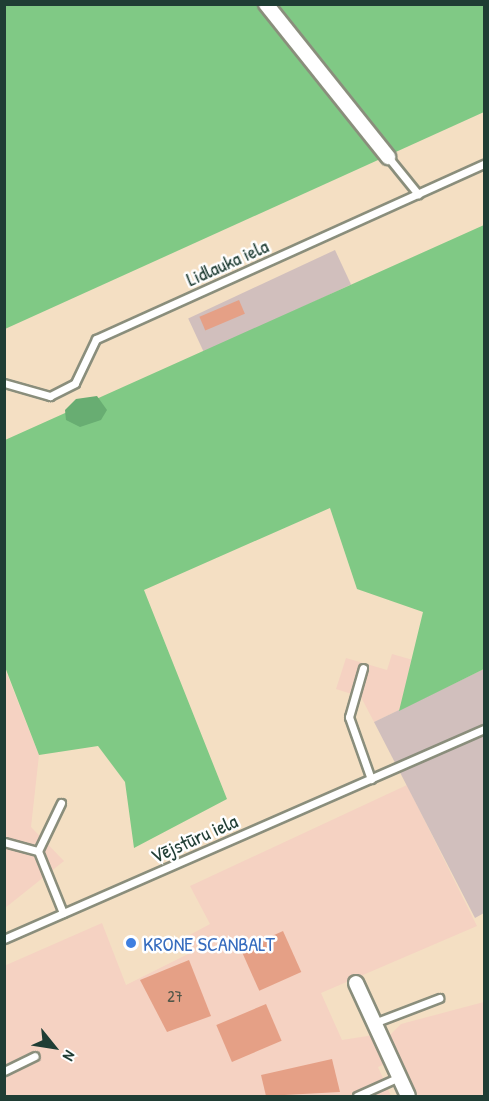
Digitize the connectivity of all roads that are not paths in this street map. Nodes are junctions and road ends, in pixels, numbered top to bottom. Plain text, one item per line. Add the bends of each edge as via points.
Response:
1 (266, 4) edge
2 (388, 157) joint
3 (484, 164) edge
4 (418, 194) junction
5 (4, 383) edge
6 (363, 668) dead end
7 (484, 729) edge
8 (371, 778) junction
9 (61, 803) dead end
10 (4, 842) edge
11 (38, 851) junction
12 (63, 913) junction
13 (4, 939) edge
14 (356, 983) dead end
15 (440, 998) dead end
16 (374, 1023) junction
17 (35, 1056) dead end
18 (4, 1071) edge
19 (399, 1077) junction
20 (357, 1096) edge
21 (408, 1096) edge

1 - 2 street
2 - 4 lane
3 - 4 lane, Lidlauka iela
4 - 5 lane, Lidlauka iela via 96,339 75,383 50,396
6 - 8 lane via 350,717
7 - 8 lane, Vējstūru iela
8 - 12 lane, Vējstūru iela
9 - 11 lane
10 - 11 lane
11 - 12 lane
12 - 13 lane, Vējstūru iela
14 - 16 street
15 - 16 lane
16 - 19 street
17 - 18 lane
19 - 20 lane
19 - 21 street

